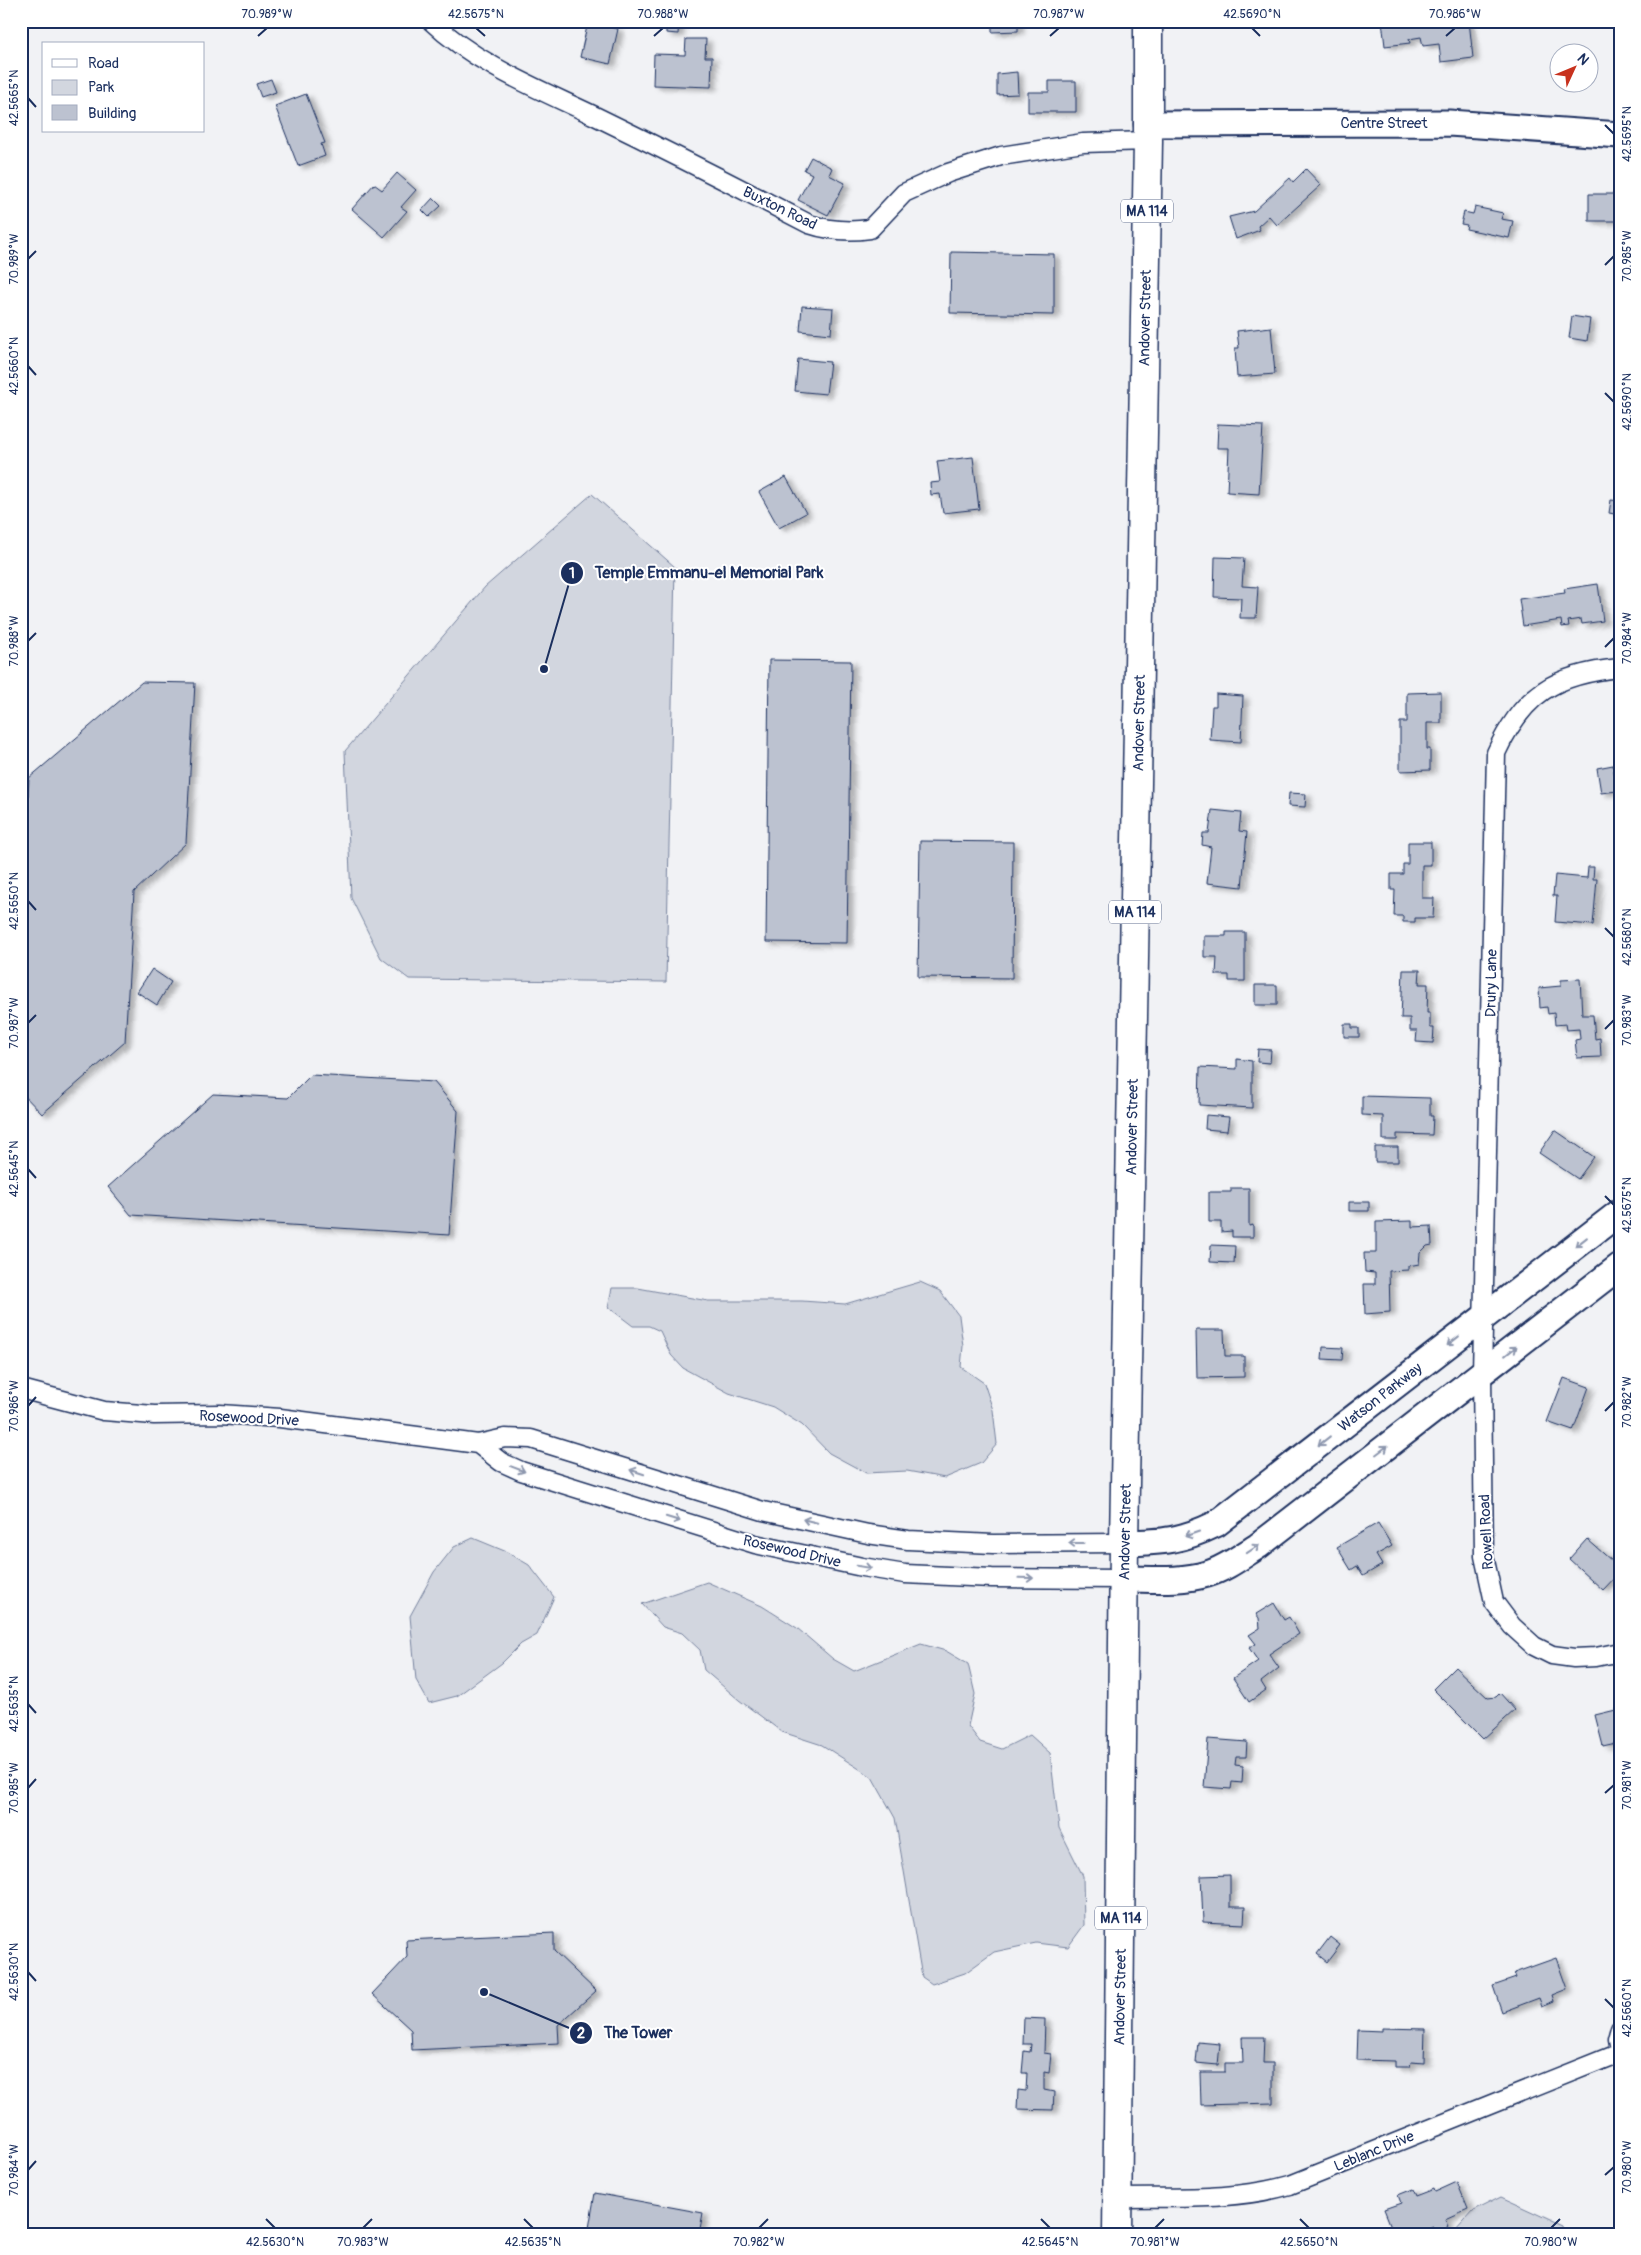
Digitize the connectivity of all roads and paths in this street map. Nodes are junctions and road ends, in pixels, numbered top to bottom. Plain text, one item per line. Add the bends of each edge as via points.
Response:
1 (432, 21) edge
2 (1148, 21) edge
3 (1148, 133) junction
4 (1620, 135) edge
5 (1620, 668) edge
6 (1620, 1212) edge
7 (1620, 1266) edge
8 (1485, 1316) junction
9 (1482, 1374) junction
10 (21, 1389) edge
11 (478, 1444) junction
12 (1124, 1543) junction
13 (1124, 1579) junction
14 (1620, 1652) edge
15 (1620, 2028) edge
16 (1620, 2054) edge
17 (1118, 2198) junction
18 (1117, 2234) edge

1 - 3 street, Buxton Road via 473,54 519,79 809,224 830,231 870,230 904,193 948,173 1001,156
2 - 3 highway, Andover Street / MA 114
3 - 4 main road, Centre Street via 1449,123
3 - 12 highway, Andover Street / MA 114
5 - 8 street, Drury Lane via 1563,679 1539,693 1506,731 1496,753
6 -> 8 main road, Watson Parkway
9 -> 7 main road
8 - 9 street, Drury Lane
8 -> 12 main road, Watson Parkway via 1216,1524 1194,1535 1168,1541
13 -> 9 main road via 1182,1579 1208,1574 1237,1560
9 - 14 street, Rowell Road via 1484,1556 1494,1602 1512,1626 1534,1646 1552,1655 1596,1658
10 - 11 street, Rosewood Drive via 104,1411 280,1418
12 -> 11 street, Rosewood Drive via 993,1544 908,1540 763,1511 531,1439 505,1438
11 -> 13 street, Rosewood Drive via 500,1462 540,1477 755,1544 862,1567 905,1574 992,1578
12 - 13 highway, Andover Street / MA 114
13 - 17 highway, Andover Street / MA 114
15 - 16 street, Leblanc Drive via 1617,2038
16 - 17 street, Leblanc Drive via 1264,2193
17 - 18 highway, Andover Street / MA 114

